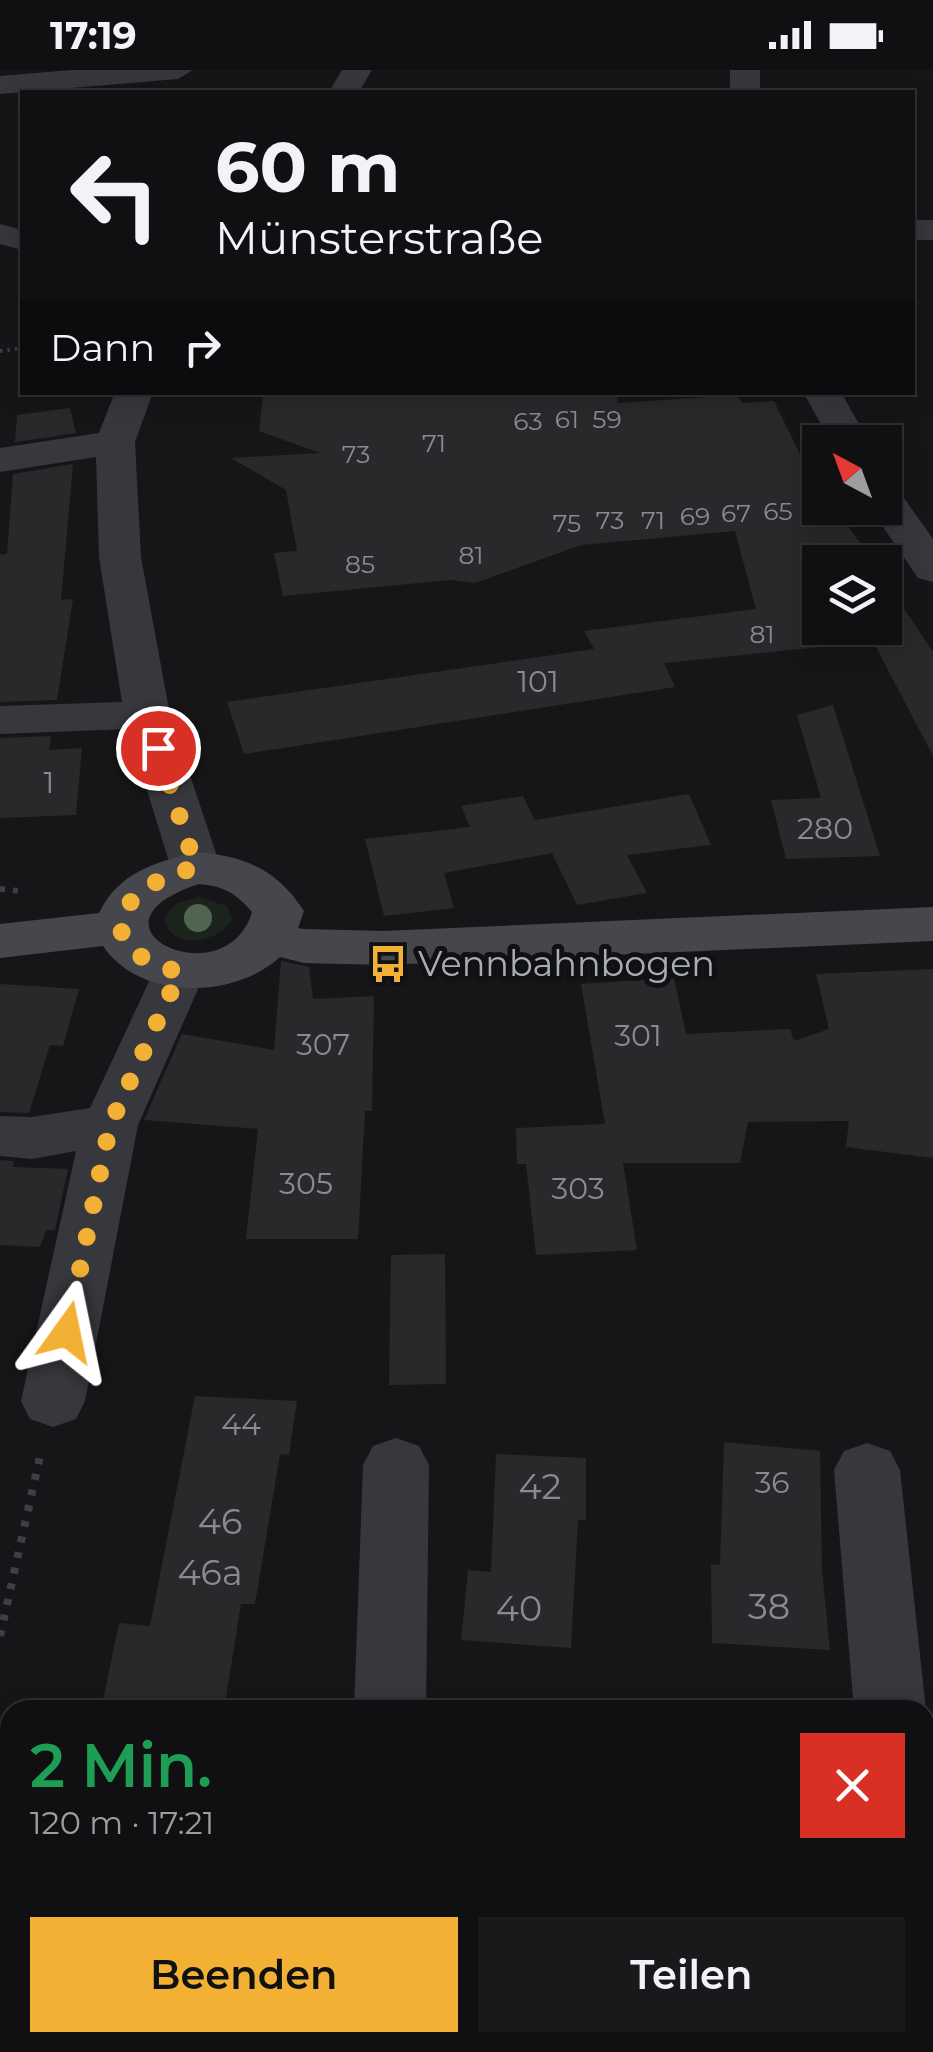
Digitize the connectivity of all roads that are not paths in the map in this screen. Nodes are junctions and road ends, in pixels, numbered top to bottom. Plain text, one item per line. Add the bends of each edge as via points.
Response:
1 (178, 70) edge
2 (5, 80) edge
3 (133, 395) edge
4 (824, 395) edge
5 (840, 425) edge
6 (115, 442) junction
7 (0, 460) edge
8 (902, 524) edge
9 (933, 568) edge
10 (147, 716) junction
11 (0, 720) edge
12 (196, 868) junction
13 (933, 924) edge
14 (119, 926) junction
15 (272, 938) junction
16 (0, 941) edge
17 (180, 972) junction
18 (110, 1125) junction
19 (0, 1136) edge
20 (53, 1402) road end
21 (396, 1465) dead end
22 (867, 1470) dead end
23 (390, 1700) edge
24 (889, 1700) edge

1 - 2 street
3 - 6 street
4 - 5 street
6 - 7 street
6 - 10 street via 120,556
8 - 9 street
10 - 11 street
10 - 12 street
12 - 14 street via 146,885 126,904
12 - 15 street via 229,870 261,885 278,911
13 - 15 street via 383,948 304,946
14 - 16 street
14 - 17 street via 139,957
15 - 17 street via 247,958
17 - 18 street
18 - 19 street via 32,1138
18 - 20 street
21 - 23 street
22 - 24 street

